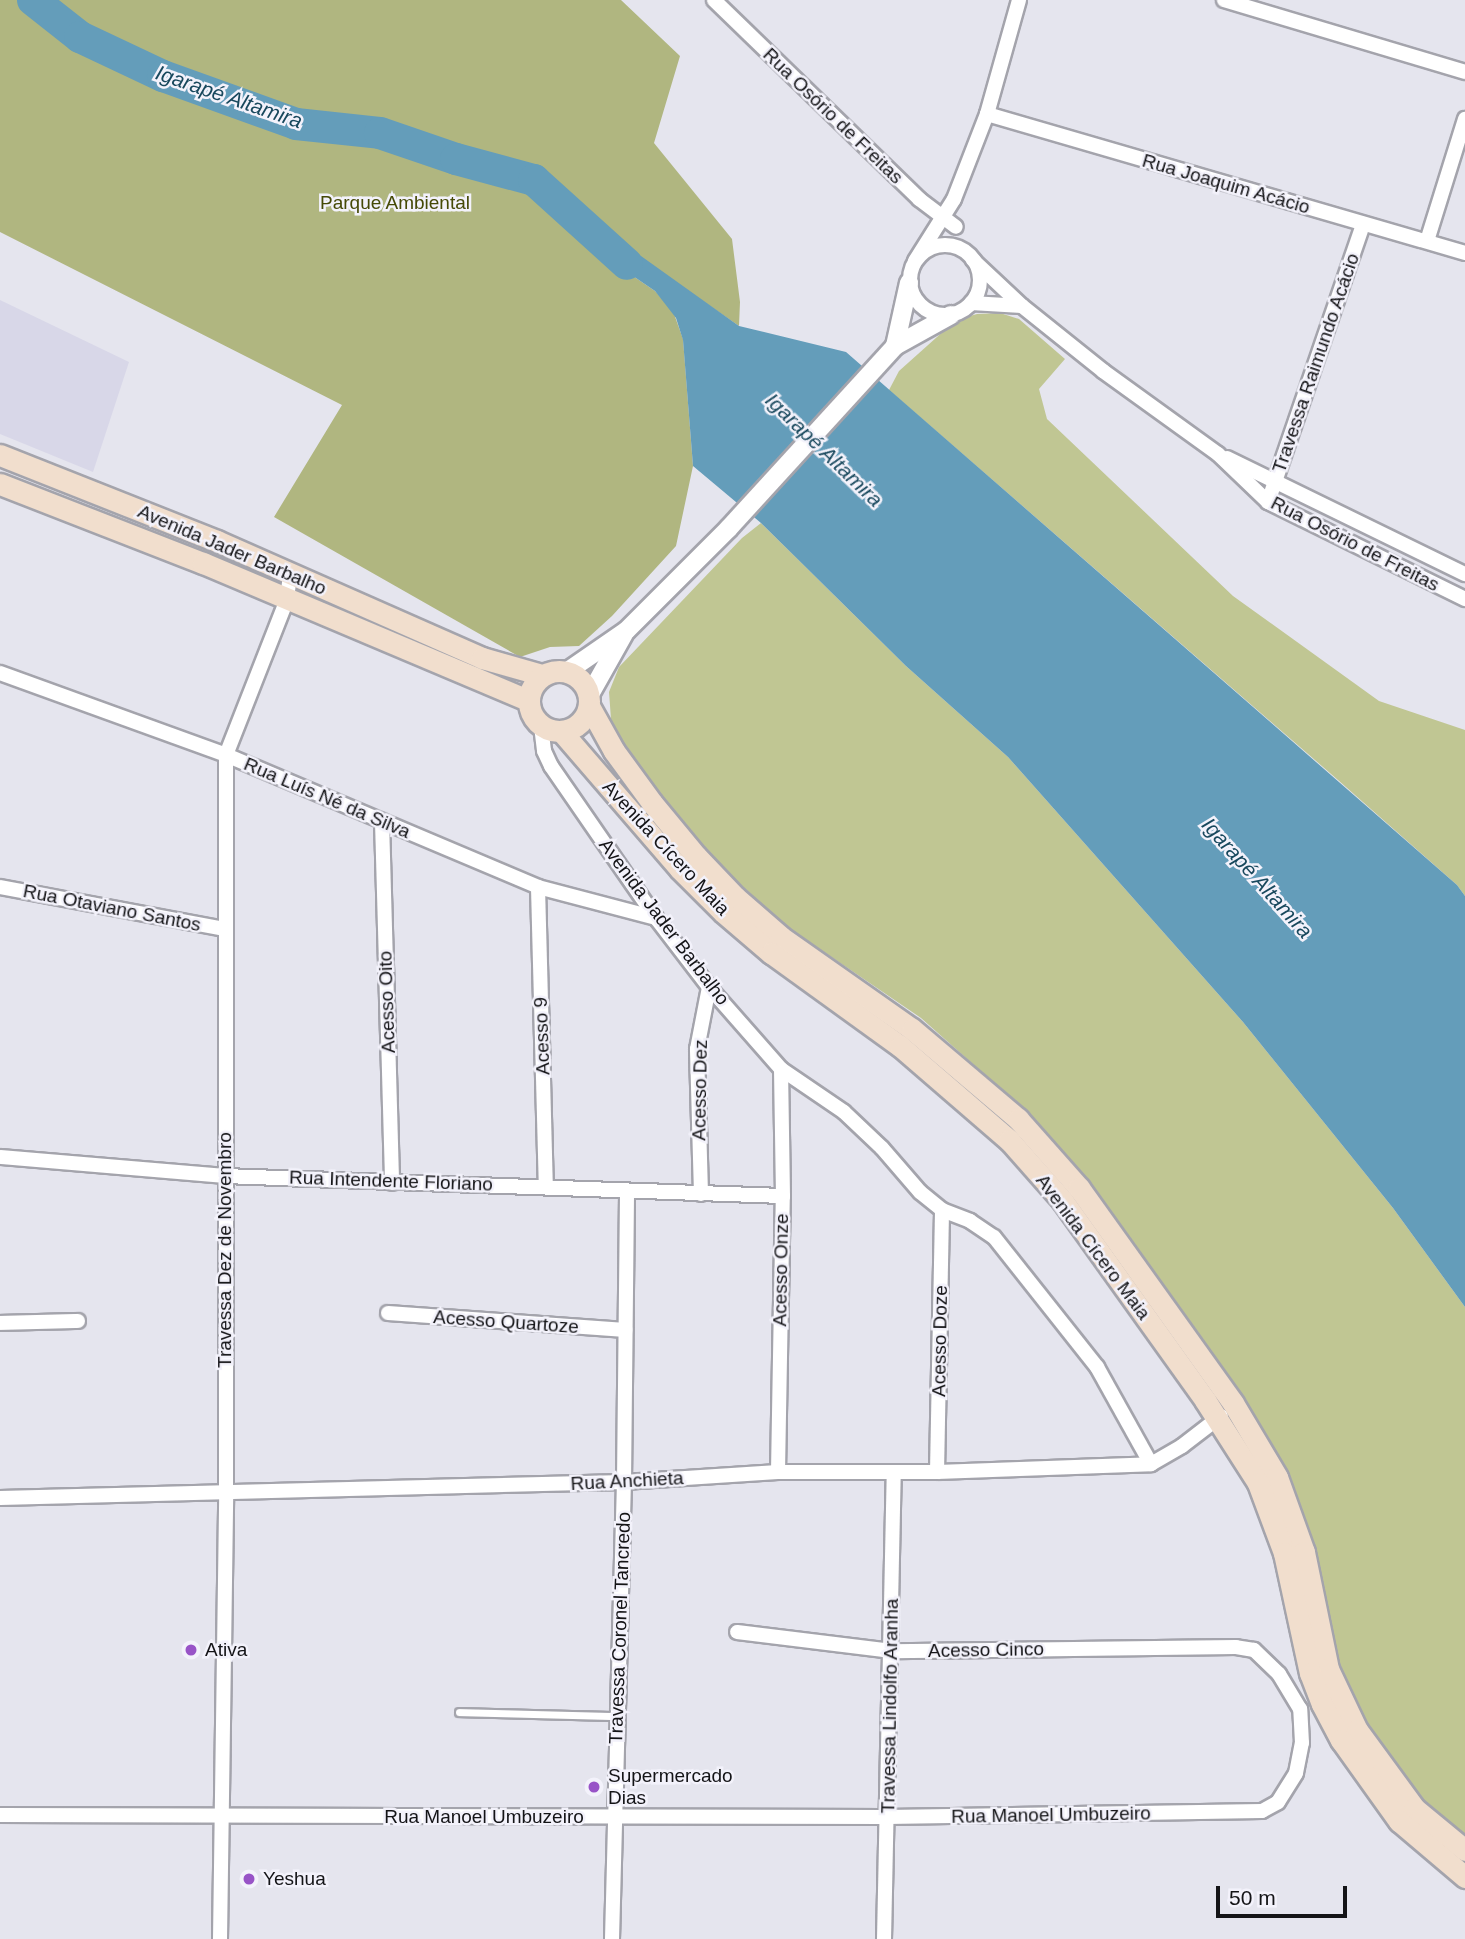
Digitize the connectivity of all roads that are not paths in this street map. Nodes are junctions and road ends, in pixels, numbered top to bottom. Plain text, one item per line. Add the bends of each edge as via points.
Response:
1 (714, 0) edge
2 (1019, 0) edge
3 (1224, 0) edge
4 (1465, 72) edge
5 (987, 114) junction
6 (1465, 119) edge
7 (954, 199) junction
8 (941, 218) junction
9 (1363, 225) junction
10 (956, 227) junction
11 (1427, 241) junction
12 (961, 249) junction
13 (1465, 253) edge
14 (974, 260) junction
15 (915, 261) junction
16 (909, 283) junction
17 (971, 303) junction
18 (1022, 306) junction
19 (951, 315) junction
20 (891, 351) junction
21 (1218, 454) junction
22 (0, 455) edge
23 (1276, 479) junction
24 (0, 484) edge
25 (1268, 502) junction
26 (290, 574) junction
27 (1465, 574) edge
28 (286, 598) junction
29 (1465, 599) edge
30 (626, 631) junction
31 (568, 671) junction
32 (0, 673) edge
33 (542, 675) junction
34 (528, 700) junction
35 (589, 701) junction
36 (551, 728) junction
37 (226, 755) junction
38 (382, 821) junction
39 (0, 887) edge
40 (538, 887) junction
41 (656, 918) junction
42 (225, 929) junction
43 (709, 987) junction
44 (781, 1069) junction
45 (0, 1157) edge
46 (224, 1176) junction
47 (392, 1182) junction
48 (546, 1186) junction
49 (627, 1192) junction
50 (701, 1194) junction
51 (783, 1196) junction
52 (942, 1210) junction
53 (388, 1313) dead end
54 (78, 1321) dead end
55 (0, 1323) edge
56 (625, 1330) junction
57 (1233, 1403) junction
58 (1217, 1420) junction
59 (1151, 1464) junction
60 (778, 1472) junction
61 (894, 1472) junction
62 (937, 1472) junction
63 (624, 1482) junction
64 (226, 1491) junction
65 (0, 1498) edge
66 (737, 1632) dead end
67 (892, 1651) junction
68 (1322, 1704) junction
69 (1300, 1709) junction
70 (459, 1712) dead end
71 (617, 1716) junction
72 (0, 1815) edge
73 (222, 1816) junction
74 (615, 1818) junction
75 (887, 1818) junction
76 (1465, 1850) edge
77 (1465, 1877) edge
78 (220, 1939) edge
79 (612, 1939) edge
80 (884, 1939) edge

1 - 8 street, Rua Osório de Freitas
2 - 5 street
3 - 4 street
5 - 7 street
5 - 9 street, Rua Joaquim Acácio
6 - 11 street
7 - 8 street
7 - 10 street
8 - 10 street, Rua Osório de Freitas
8 - 15 street
9 - 11 street, Rua Joaquim Acácio
9 - 23 street, Travessa Raimundo Acácio
10 - 12 street
11 - 13 street, Rua Joaquim Acácio
12 - 14 street
12 - 15 street via 931,247
14 - 17 street via 980,282
14 - 18 street, Rua Osório de Freitas
15 - 16 street
16 - 19 street via 919,304 928,311
16 - 20 street
17 - 18 street
17 - 19 street
18 - 21 street, Rua Osório de Freitas
19 - 20 street
20 - 30 street via 729,528
21 - 23 street, Rua Osório de Freitas
21 - 25 street, Rua Osório de Freitas
22 - 26 main road, Avenida Jader Barbalho
23 - 25 street, Travessa Raimundo Acácio
23 - 27 street, Rua Osório de Freitas
24 - 28 main road, Avenida Jader Barbalho
25 - 29 street, Rua Osório de Freitas
26 - 28 street, Travessa Dez de Novembro
26 - 33 main road, Avenida Jader Barbalho via 482,658
28 - 34 main road, Avenida Jader Barbalho
28 - 37 street, Travessa Dez de Novembro
30 - 31 street
30 - 35 street
31 - 33 main road
31 - 35 main road via 582,681
32 - 37 street, Rua Luís Né da Silva
33 - 34 main road
34 - 36 main road via 530,710
35 - 36 main road via 579,723
35 - 57 main road, Avenida Cícero Maia via 614,751 652,803 734,897 912,1029 1018,1119 1079,1188
36 - 41 street, Avenida Jader Barbalho via 544,751 551,766
36 - 58 main road, Avenida Cícero Maia via 723,912 771,953 900,1046 1009,1140 1062,1200
37 - 38 street, Rua Luís Né da Silva
37 - 42 street, Travessa Dez de Novembro
38 - 40 street, Rua Luís Né da Silva
38 - 47 street, Acesso Oito
39 - 42 street, Rua Otaviano Santos
40 - 41 street, Rua Luís Né da Silva
40 - 48 street, Acesso 9
41 - 43 street, Avenida Jader Barbalho
42 - 46 street, Travessa Dez de Novembro
43 - 44 street, Avenida Jader Barbalho
43 - 50 street, Acesso Dez via 696,1049
44 - 51 street, Acesso Onze
44 - 52 street, Avenida Jader Barbalho via 844,1112
45 - 46 street, Rua Intendente Floriano
46 - 47 street, Rua Intendente Floriano
46 - 64 street, Travessa Dez de Novembro
47 - 48 street, Rua Intendente Floriano
48 - 49 street, Rua Intendente Floriano
49 - 50 street, Rua Intendente Floriano
49 - 56 street, Travessa Coronel Tancredo
50 - 51 street, Rua Intendente Floriano
51 - 60 street, Acesso Onze
52 - 59 street, Avenida Jader Barbalho via 994,1237 1028,1278 1097,1367
52 - 62 street, Acesso Doze
53 - 56 street, Acesso Quartoze
54 - 55 street
56 - 63 street, Travessa Coronel Tancredo
57 - 58 street, Rua Anchieta
57 - 76 main road, Avenida Cícero Maia via 1277,1478 1291,1514 1304,1552 1328,1669 1357,1730 1414,1808
58 - 59 street, Rua Anchieta
58 - 68 main road, Avenida Cícero Maia via 1258,1483 1284,1553 1310,1673
59 - 62 street, Rua Anchieta
60 - 61 street, Rua Anchieta
60 - 63 street, Rua Anchieta
61 - 62 street, Rua Anchieta
61 - 67 street, Travessa Lindolfo Aranha
63 - 64 street, Rua Anchieta
63 - 71 street, Travessa Coronel Tancredo
64 - 65 street, Rua Anchieta
64 - 73 street, Travessa Dez de Novembro
66 - 67 street, Acesso Cinco
67 - 69 street, Acesso Cinco via 1236,1647 1254,1650 1272,1665
67 - 75 street, Travessa Lindolfo Aranha
68 - 69 street
68 - 77 main road, Avenida Cícero Maia via 1341,1740 1399,1821
69 - 75 street, Rua Manoel Umbuzeiro via 1302,1743 1296,1773 1278,1802 1262,1811
70 - 71 lane
71 - 74 street, Travessa Coronel Tancredo
72 - 73 street, Rua Manoel Umbuzeiro
73 - 74 street, Rua Manoel Umbuzeiro
73 - 78 street, Travessa Dez de Novembro
74 - 75 street, Rua Manoel Umbuzeiro
74 - 79 street, Travessa Coronel Tancredo
75 - 80 street, Travessa Lindolfo Aranha

